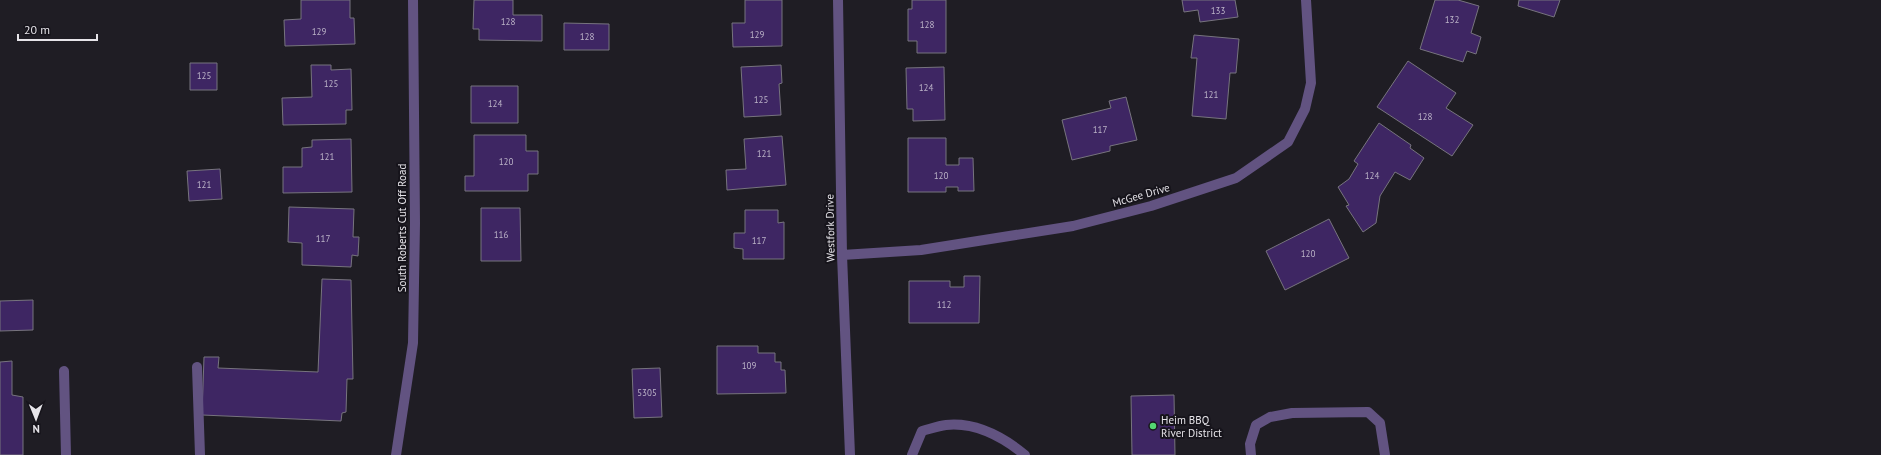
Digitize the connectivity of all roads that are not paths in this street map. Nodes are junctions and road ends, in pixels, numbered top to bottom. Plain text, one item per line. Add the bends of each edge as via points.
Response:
1 (413, 0) edge
2 (838, 0) edge
3 (1306, 0) edge
4 (842, 255) junction
5 (197, 367) dead end
6 (64, 371) dead end
7 (66, 455) edge
8 (200, 455) edge
9 (396, 455) edge
10 (850, 455) edge
11 (912, 455) edge
12 (1025, 455) edge
13 (1250, 455) edge
14 (1385, 455) edge

1 - 9 street, South Roberts Cut Off Road via 414,343
2 - 4 street, Westfork Drive
3 - 4 street, McGee Drive via 1312,83 1305,109 1288,142 1236,178 1151,206 1073,226 921,250
4 - 10 street, Westfork Drive
5 - 8 street
6 - 7 street
11 - 12 street via 922,431 946,425 975,426 1012,444
13 - 14 street via 1250,444 1256,425 1270,416 1368,412 1380,423

